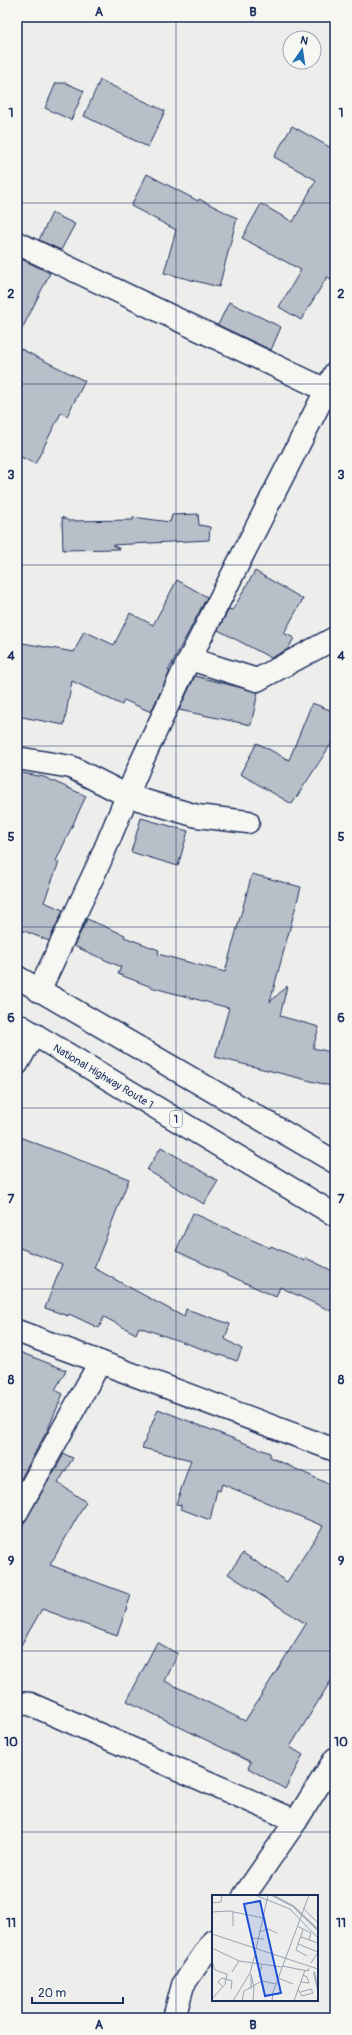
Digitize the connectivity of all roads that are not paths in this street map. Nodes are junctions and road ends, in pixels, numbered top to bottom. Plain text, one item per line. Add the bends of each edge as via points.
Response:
1 (17, 243) edge
2 (331, 382) edge
3 (335, 638) edge
4 (190, 659) junction
5 (17, 758) edge
6 (128, 796) junction
7 (248, 822) dead end
8 (17, 977) edge
9 (38, 991) junction
10 (25, 1029) edge
11 (17, 1064) edge
12 (335, 1162) edge
13 (335, 1215) edge
14 (17, 1331) edge
15 (100, 1362) junction
16 (335, 1450) edge
17 (17, 1512) edge
18 (17, 1703) edge
19 (335, 1759) edge
20 (296, 1822) junction
21 (245, 1895) edge
22 (212, 1942) edge
23 (174, 2018) edge

1 - 2 main road
2 - 4 main road
3 - 4 main road via 257,680
4 - 6 main road
5 - 6 main road via 71,767
6 - 7 main road via 197,816
6 - 9 main road
8 - 9 main road
9 - 12 main road
10 - 11 main road
10 - 13 main road, National Highway Route 1 / 1
14 - 15 main road
15 - 16 main road
15 - 17 main road
18 - 20 main road via 30,1704
19 - 20 main road
20 - 21 main road
22 - 23 main road via 183,1985

